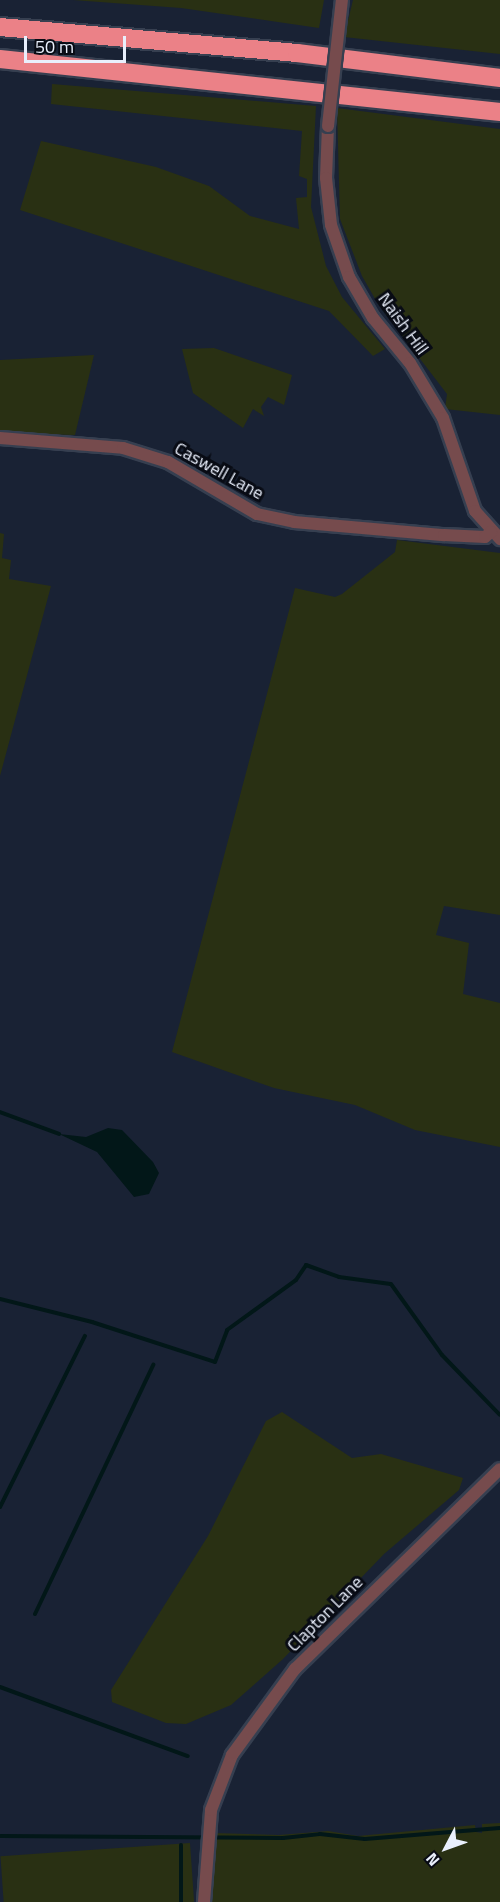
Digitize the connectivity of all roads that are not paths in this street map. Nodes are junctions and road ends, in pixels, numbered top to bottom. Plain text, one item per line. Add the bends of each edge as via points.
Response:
1 (342, 0) edge
2 (0, 27) edge
3 (0, 59) edge
4 (500, 78) edge
5 (500, 112) edge
6 (0, 438) edge
7 (496, 536) edge
8 (500, 1469) edge
9 (204, 1902) edge

1 - 7 street, Naish Hill, bridge via 328,126 326,178 331,225 349,278 373,318 410,363 443,418 475,511
2 - 4 highway via 297,53
3 - 5 highway
6 - 7 street, Caswell Lane via 123,448 168,462 257,514 294,522
8 - 9 street, Clapton Lane via 295,1669 232,1755 211,1810

